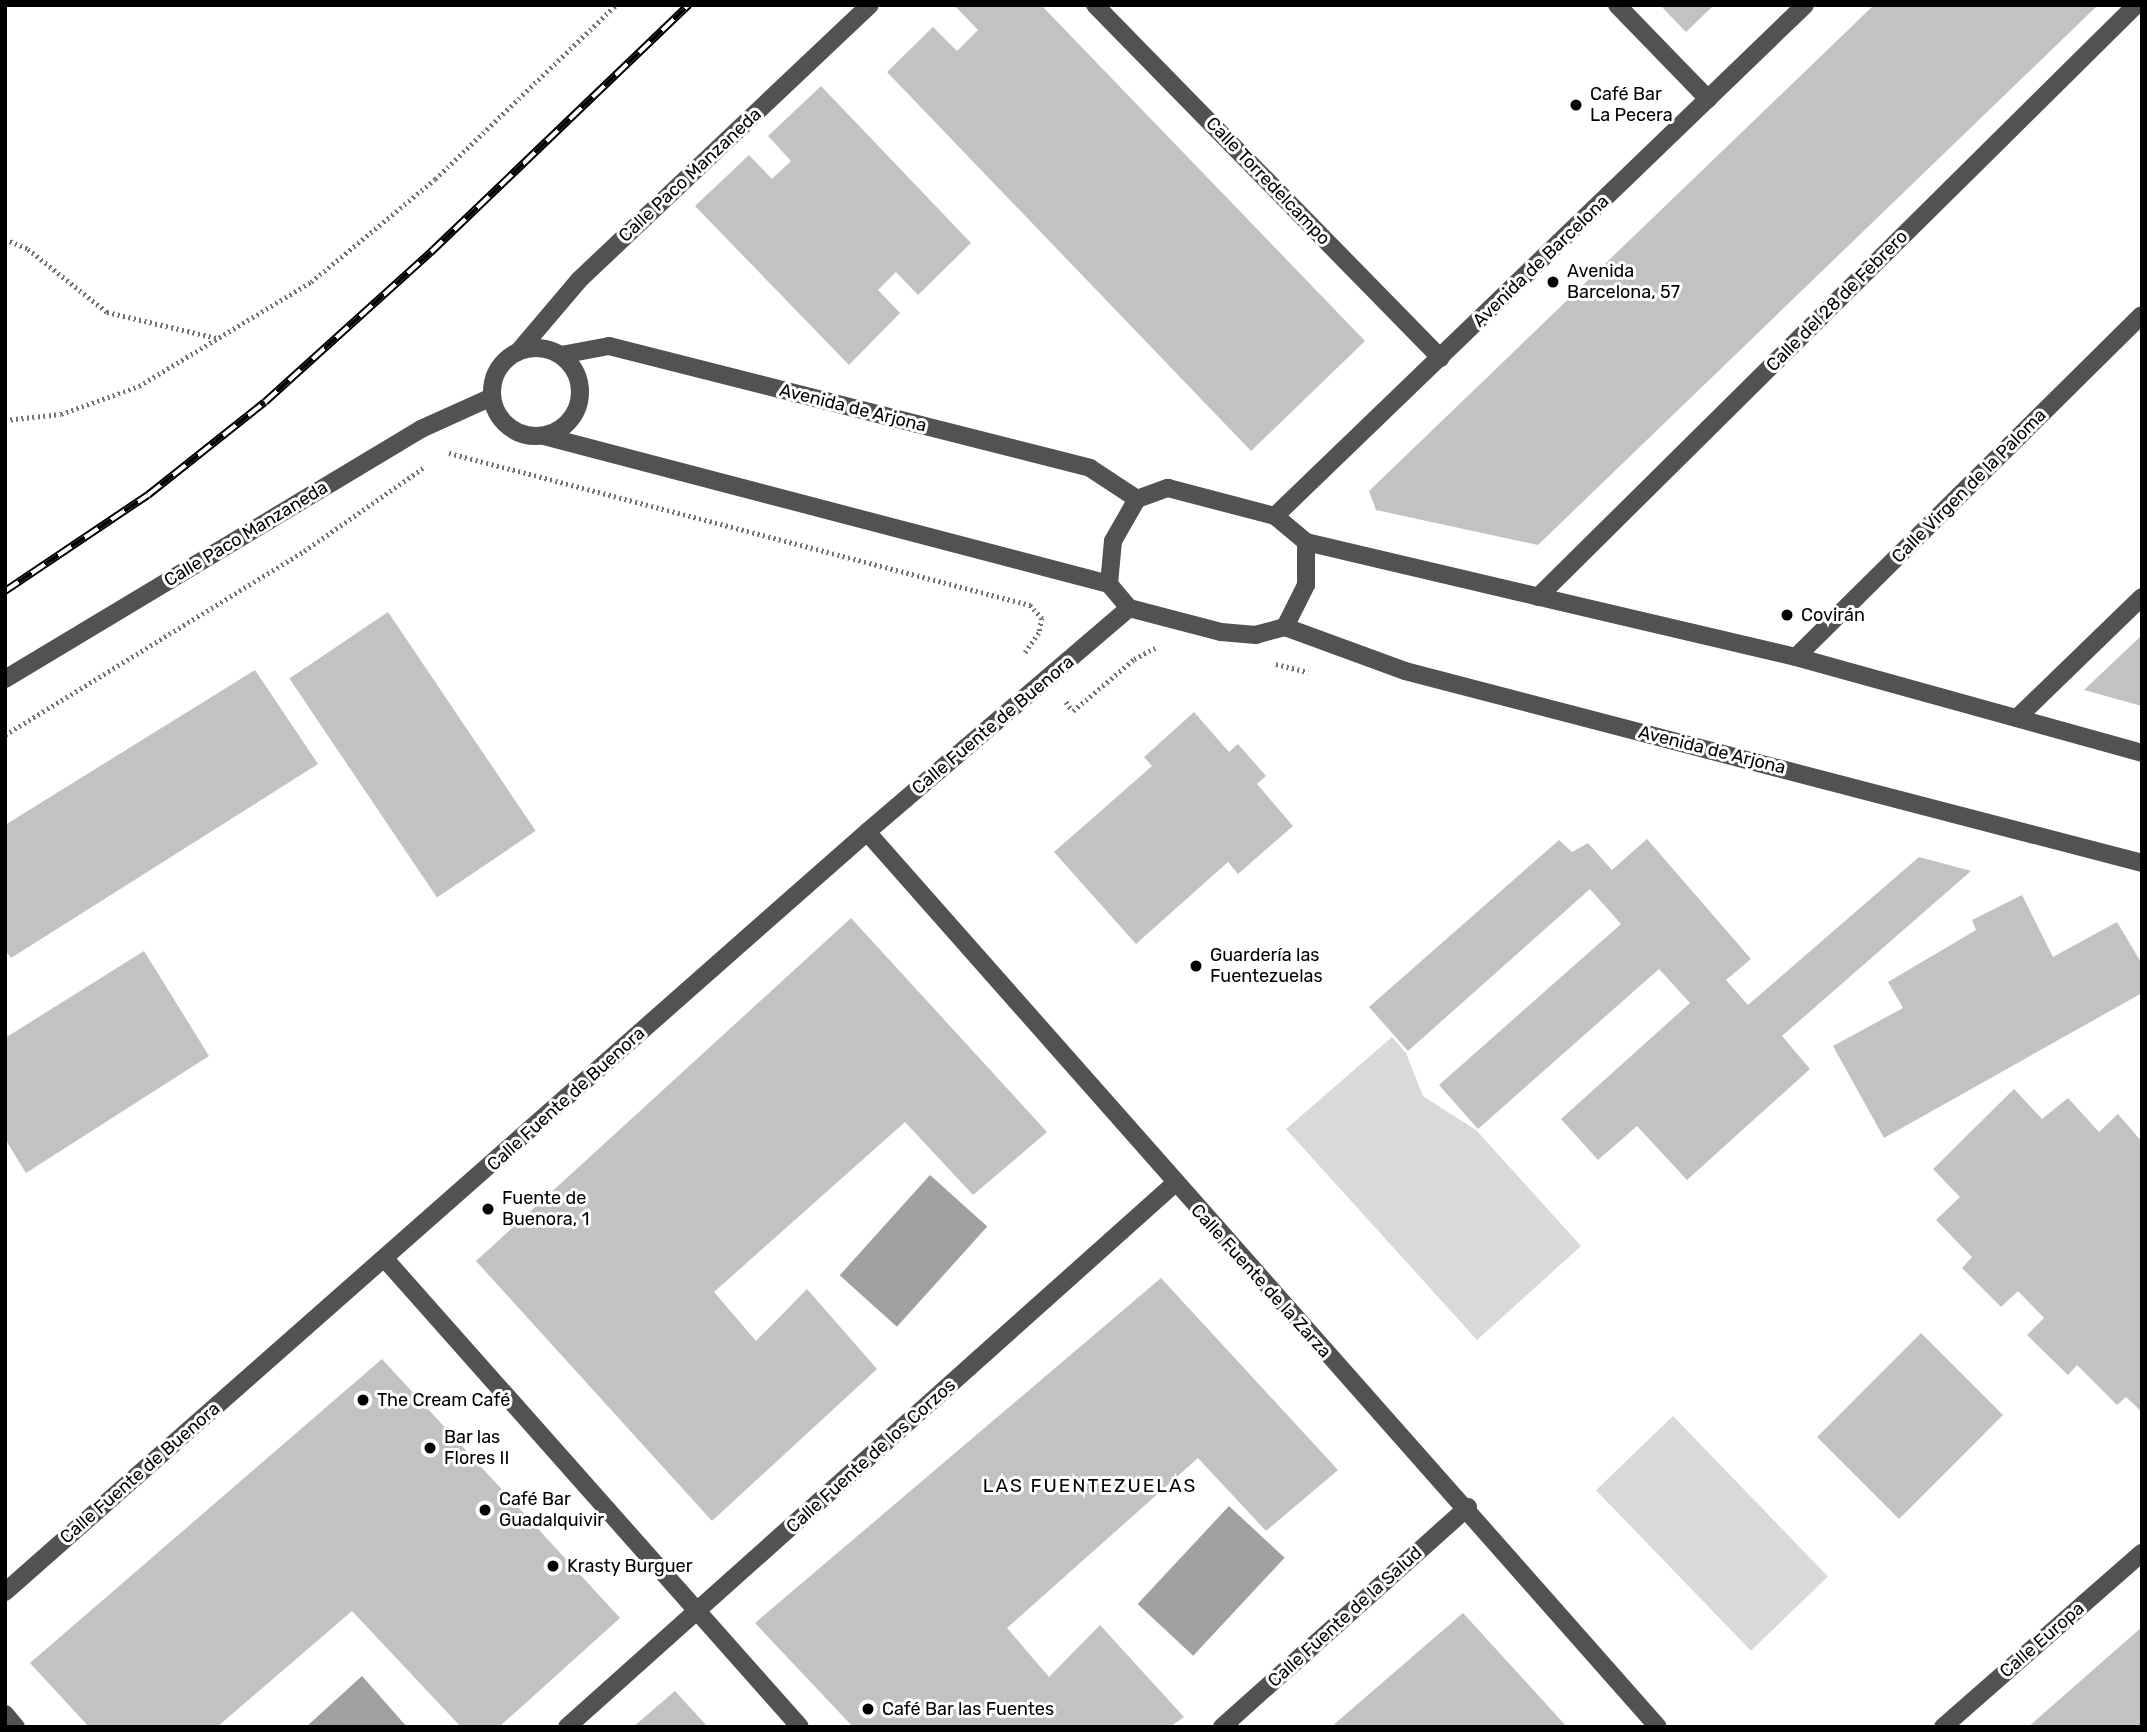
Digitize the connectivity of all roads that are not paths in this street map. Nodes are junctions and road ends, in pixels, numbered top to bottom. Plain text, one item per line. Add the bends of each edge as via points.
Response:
1 (870, 5) edge
2 (1095, 5) edge
3 (1617, 5) edge
4 (1805, 5) edge
5 (2136, 5) edge
6 (1708, 99) junction
7 (2142, 315) edge
8 (517, 352) junction
9 (561, 355) junction
10 (1441, 358) junction
11 (492, 397) junction
12 (544, 436) junction
13 (1137, 499) junction
14 (1275, 516) junction
15 (1306, 542) junction
16 (1109, 584) junction
17 (1538, 597) junction
18 (2142, 597) edge
19 (1129, 608) junction
20 (1285, 627) junction
21 (1796, 657) junction
22 (5, 679) edge
23 (2017, 718) junction
24 (2142, 753) edge
25 (867, 832) junction
26 (2142, 863) edge
27 (1174, 1185) junction
28 (385, 1259) junction
29 (1468, 1507) junction
30 (2142, 1553) edge
31 (5, 1592) edge
32 (696, 1613) junction
33 (5, 1714) edge
34 (16, 1727) edge
35 (567, 1727) edge
36 (800, 1727) edge
37 (1222, 1727) edge
38 (1658, 1727) edge
39 (1942, 1727) edge

1 - 8 street, Calle Paco Manzaneda via 579,280
2 - 10 street, Calle Torredelcampo
3 - 6 street
4 - 6 street, Avenida de Barcelona
5 - 17 street, Calle del 28 de Febrero
6 - 10 street, Avenida de Barcelona
7 - 21 street, Calle Virgen de la Paloma
8 - 9 street via 543,349
8 - 11 street via 497,370
9 - 12 street via 579,381 579,405 566,425
9 - 13 street, Avenida de Arjona via 609,346 623,349 1090,468
10 - 14 street, Avenida de Barcelona
11 - 12 street via 510,428 526,436
11 - 22 street, Calle Paco Manzaneda via 421,429
12 - 16 street
13 - 14 street via 1168,488
13 - 16 street via 1113,541
14 - 15 street
15 - 17 street
15 - 20 street via 1306,585
16 - 19 street
17 - 21 street
18 - 23 street
19 - 20 street via 1221,632 1256,635
19 - 25 street, Calle Fuente de Buenora
20 - 26 street, Avenida de Arjona via 1405,671
21 - 23 street
23 - 24 street
25 - 27 street, Calle Fuente de la Zarza
25 - 28 street, Calle Fuente de Buenora
27 - 29 street, Calle Fuente de la Zarza
27 - 32 street, Calle Fuente de los Corzos
28 - 31 street, Calle Fuente de Buenora
28 - 32 street
29 - 37 street, Calle Fuente de la Salud
29 - 38 street, Calle Fuente de la Zarza
30 - 39 street, Calle Europa
32 - 35 street, Calle Fuente de los Corzos
32 - 36 street
33 - 34 street

